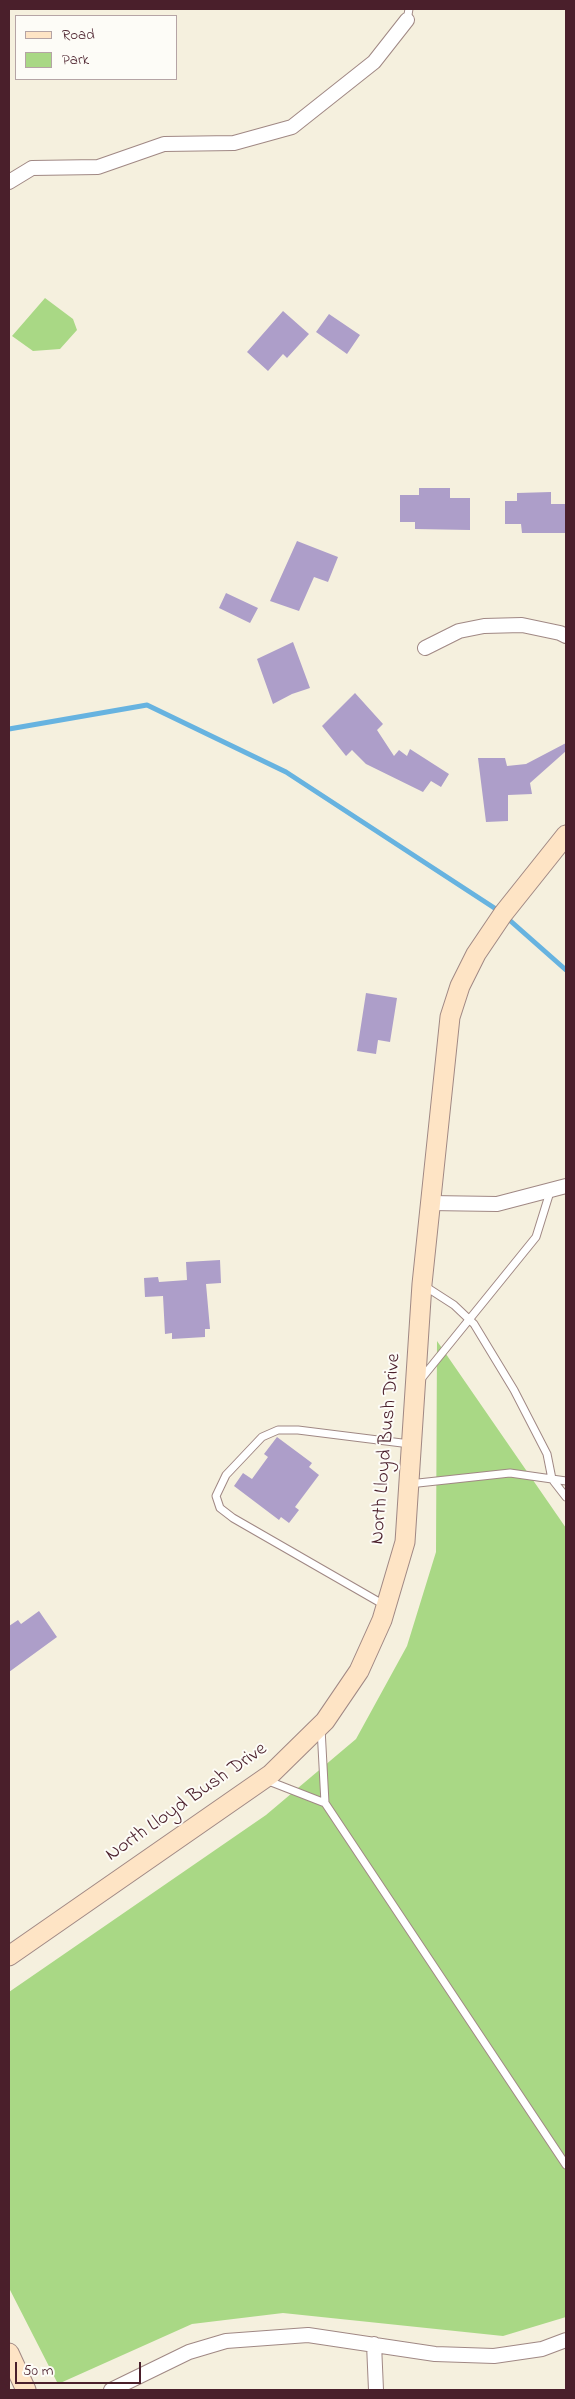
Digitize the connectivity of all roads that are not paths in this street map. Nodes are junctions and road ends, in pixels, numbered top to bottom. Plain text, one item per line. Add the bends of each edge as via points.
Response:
1 (408, 15) edge
2 (9, 182) edge
3 (566, 636) edge
4 (425, 648) dead end
5 (566, 835) edge
6 (566, 1186) edge
7 (550, 1192) junction
8 (430, 1203) junction
9 (422, 1284) junction
10 (470, 1320) junction
11 (415, 1386) junction
12 (411, 1444) junction
13 (552, 1479) junction
14 (566, 1481) edge
15 (408, 1484) junction
16 (566, 1497) edge
17 (386, 1606) junction
18 (321, 1726) junction
19 (263, 1779) junction
20 (325, 1803) junction
21 (9, 1956) edge
22 (566, 2165) edge
23 (566, 2340) edge
24 (374, 2344) junction
25 (9, 2354) edge
26 (26, 2390) edge
27 (111, 2390) edge
28 (376, 2390) edge

1 - 2 street via 374,62 292,127 234,143 164,144 98,167 32,168
3 - 4 street via 522,624 484,626 459,631
5 - 8 street, North Lloyd Bush Drive via 503,914 476,954 460,986 450,1017
6 - 7 street
7 - 8 street via 497,1204
7 - 10 lane via 536,1238
8 - 9 street, North Lloyd Bush Drive
9 - 10 lane
9 - 11 street, North Lloyd Bush Drive
10 - 11 lane
10 - 13 lane via 514,1390 547,1454
11 - 12 street, North Lloyd Bush Drive
12 - 15 street, North Lloyd Bush Drive
12 - 17 lane via 278,1430 262,1437 226,1475 216,1496 220,1508 233,1518
13 - 14 lane
13 - 15 lane via 510,1473
13 - 16 lane
15 - 17 street, North Lloyd Bush Drive via 405,1542
17 - 18 street, North Lloyd Bush Drive via 358,1671
18 - 19 street, North Lloyd Bush Drive
18 - 20 lane
19 - 20 lane
19 - 21 street, North Lloyd Bush Drive
20 - 22 lane
23 - 24 street via 542,2349 494,2356 435,2354
24 - 27 street via 308,2335 226,2341 189,2352
24 - 28 street
25 - 26 street

